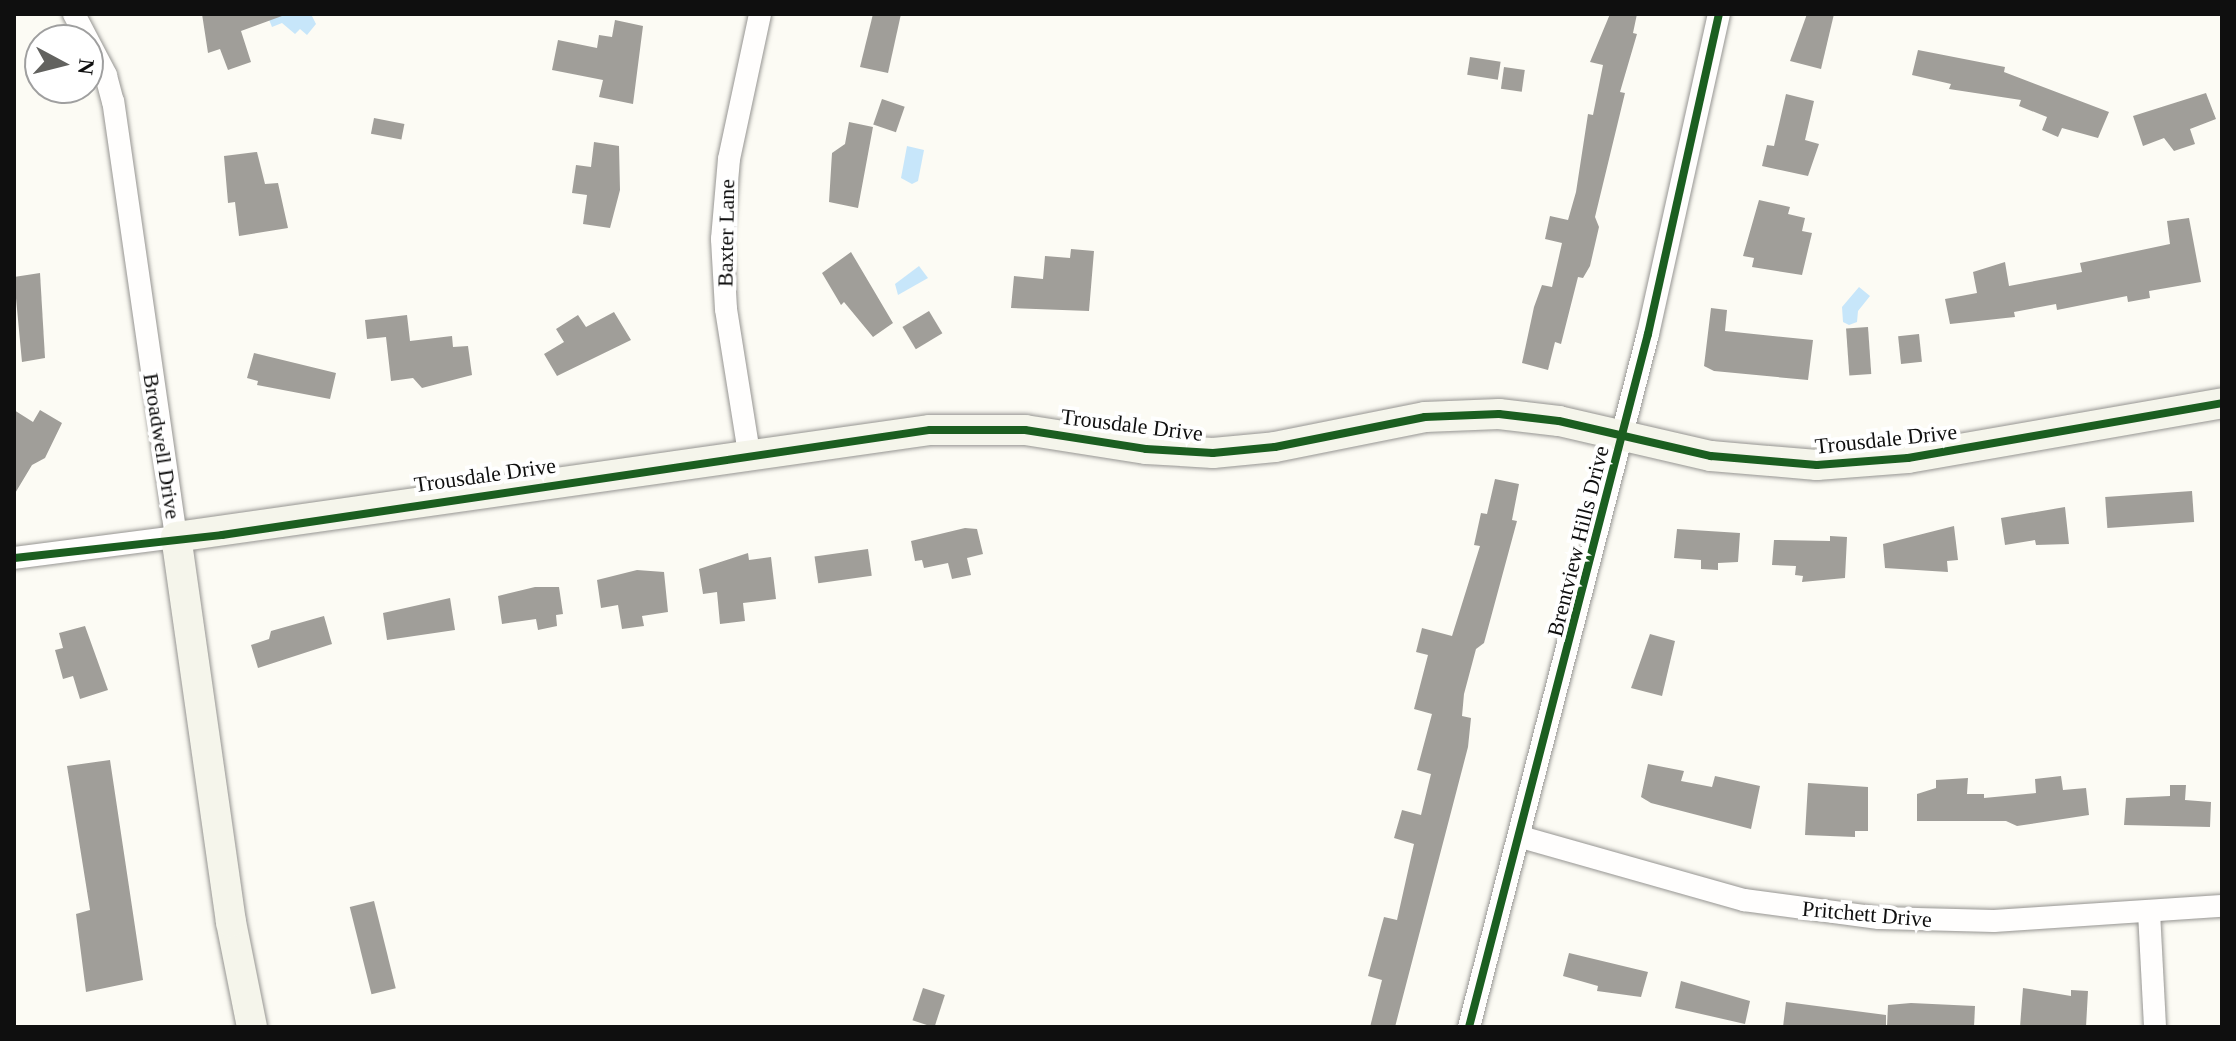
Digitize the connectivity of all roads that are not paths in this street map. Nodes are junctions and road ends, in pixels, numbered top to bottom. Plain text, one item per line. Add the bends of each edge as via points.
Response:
1 (74, 14) edge
2 (760, 14) edge
3 (1719, 14) edge
4 (2222, 403) edge
5 (1623, 436) junction
6 (749, 453) junction
7 (176, 537) junction
8 (14, 558) edge
9 (1521, 837) junction
10 (2222, 906) edge
11 (2149, 912) junction
12 (252, 1027) edge
13 (1469, 1027) edge
14 (2155, 1027) edge

1 - 7 street, Broadwell Drive via 106,75 113,102
2 - 6 street, Baxter Lane via 729,159 722,239 726,309
3 - 5 street, Brentview Hills Drive
4 - 5 street, Trousdale Drive via 1842,464 1732,460
5 - 6 street, Trousdale Drive via 1540,418 1472,414 1425,417 1230,452 1171,452 1025,430 962,428
5 - 9 street, Brentview Hills Drive
6 - 7 street, Trousdale Drive via 222,535
7 - 8 street
7 - 12 street, Broadwell Drive
9 - 11 street, Pritchett Drive via 1701,889 1815,911 1971,922
9 - 13 street, Brentview Hills Drive
10 - 11 street, Pritchett Drive
11 - 14 street

